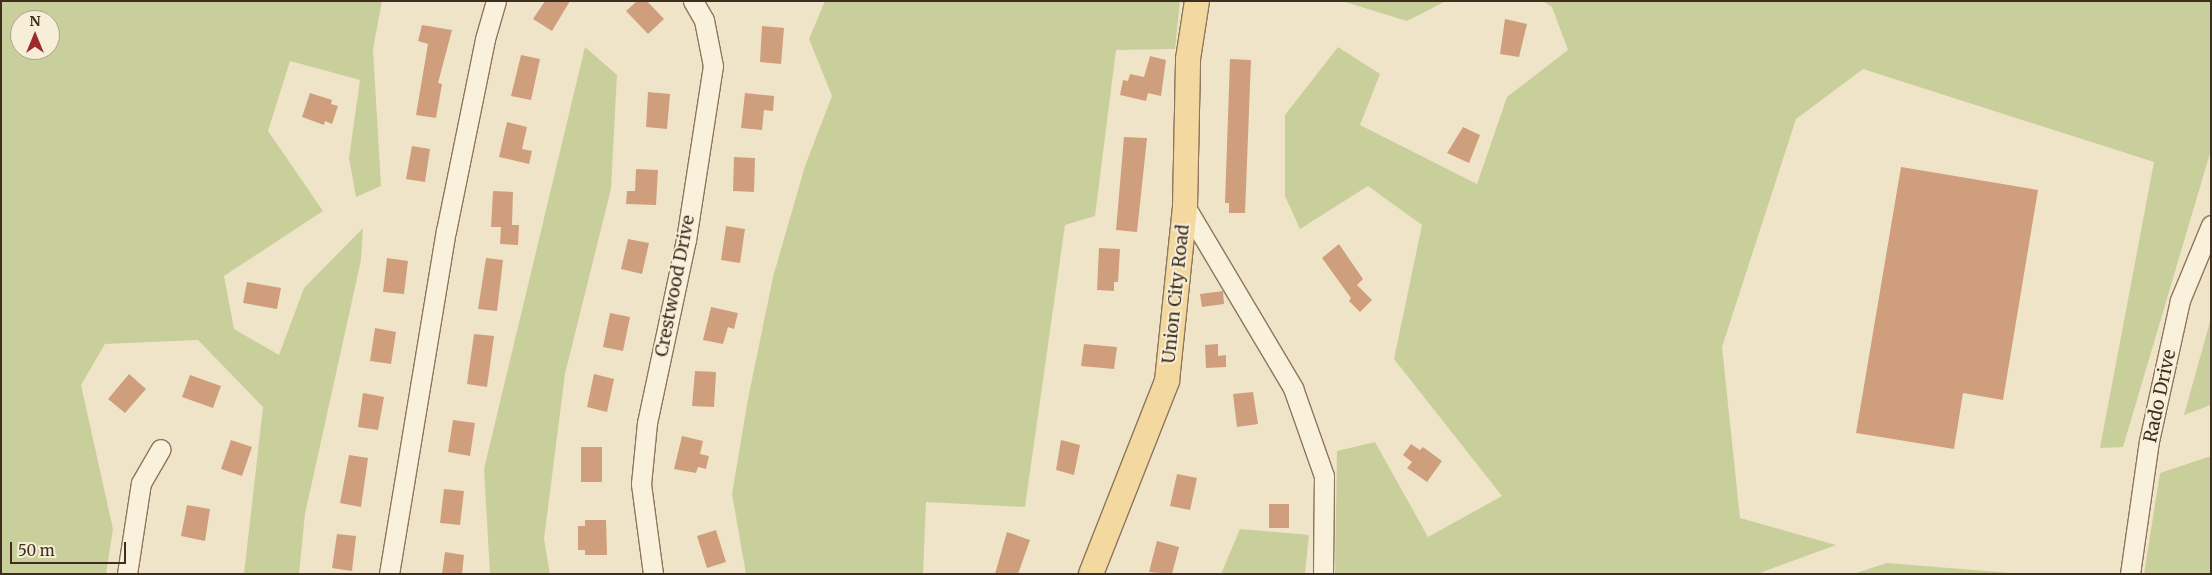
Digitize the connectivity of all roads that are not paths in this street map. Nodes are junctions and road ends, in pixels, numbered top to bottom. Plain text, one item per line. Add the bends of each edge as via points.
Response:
1 (496, 1) edge
2 (693, 1) edge
3 (1197, 1) edge
4 (1185, 206) junction
5 (2211, 225) edge
6 (161, 449) dead end
7 (127, 574) edge
8 (389, 574) edge
9 (653, 574) edge
10 (1091, 574) edge
11 (1323, 574) edge
12 (2130, 574) edge

1 - 8 street via 485,39 446,231
2 - 9 street, Crestwood Drive via 704,20 713,66 686,240 647,423 641,484
3 - 4 main road, Union City Road via 1188,59
4 - 10 main road, Union City Road via 1166,381
4 - 11 street via 1293,388 1324,476
5 - 12 street, Rado Drive via 2180,300 2150,441
6 - 7 street via 141,483

